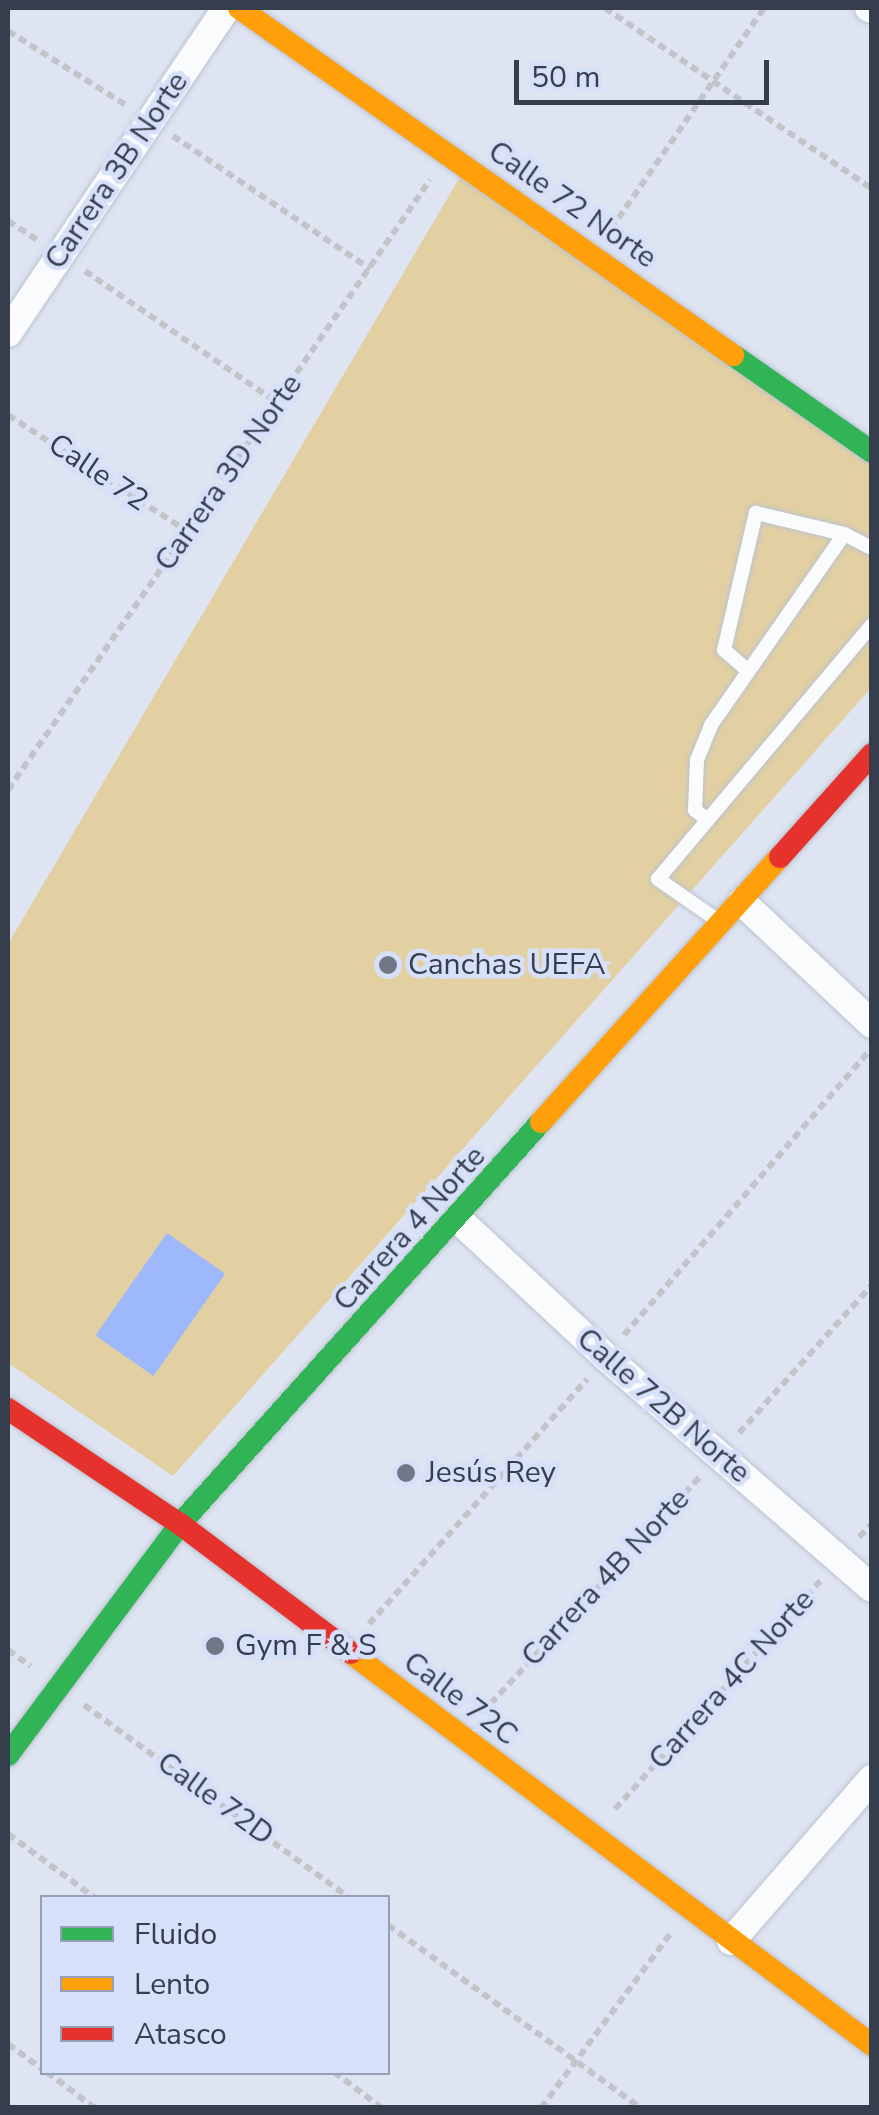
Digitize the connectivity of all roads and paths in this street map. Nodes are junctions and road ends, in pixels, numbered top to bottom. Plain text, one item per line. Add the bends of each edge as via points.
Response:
1 (226, 8) edge
2 (239, 8) edge
3 (605, 8) edge
4 (764, 8) edge
5 (8, 32) edge
6 (713, 82) junction
7 (151, 121) junction
8 (448, 154) junction
9 (872, 189) edge
10 (8, 221) edge
11 (61, 255) junction
12 (592, 256) junction
13 (370, 270) junction
14 (8, 334) edge
15 (278, 402) junction
16 (8, 415) edge
17 (872, 452) edge
18 (188, 532) junction
19 (844, 534) junction
20 (872, 548) edge
21 (872, 625) edge
22 (746, 669) junction
23 (872, 754) edge
24 (8, 790) edge
25 (707, 820) junction
26 (742, 902) junction
27 (722, 924) junction
28 (872, 1024) edge
29 (459, 1220) junction
30 (872, 1284) edge
31 (8, 1409) edge
32 (719, 1456) junction
33 (180, 1524) junction
34 (872, 1524) edge
35 (839, 1560) junction
36 (872, 1588) edge
37 (8, 1650) edge
38 (40, 1673) dead end
39 (80, 1702) dead end
40 (460, 1736) junction
41 (8, 1755) edge
42 (872, 1779) edge
43 (8, 1834) edge
44 (592, 1836) junction
45 (91, 1895) edge
46 (346, 1895) edge
47 (689, 1909) junction
48 (390, 1925) edge
49 (731, 1941) junction
50 (8, 2044) edge
51 (872, 2045) edge
52 (576, 2061) junction
53 (40, 2067) edge
54 (50, 2075) edge
55 (338, 2075) edge
56 (95, 2108) edge
57 (382, 2108) edge
58 (540, 2108) edge
59 (641, 2108) edge

1 - 7 street, Carrera 3B Norte
2 - 8 street, Calle 72 Norte
3 - 6 path
4 - 6 path
5 - 7 path
6 - 9 path
6 - 12 path
7 - 11 street, Carrera 3B Norte
7 - 13 path
8 - 12 street, Calle 72 Norte
8 - 13 path, Carrera 3D Norte
10 - 11 path
11 - 14 street, Carrera 3B Norte
11 - 15 path
12 - 17 street, Calle 72 Norte
13 - 15 path, Carrera 3D Norte
15 - 18 path, Carrera 3D Norte
16 - 18 path, Calle 72
18 - 24 path, Carrera 3D Norte
19 - 20 lane
19 - 22 lane
19 - 22 lane via 756,513 724,650
21 - 25 lane
22 - 25 lane via 696,760 695,810
23 - 26 street, Carrera 4 Norte
25 - 27 lane via 658,880
26 - 27 street, Carrera 4 Norte
26 - 28 street
27 - 29 street, Carrera 4 Norte
29 - 32 street, Calle 72B Norte
29 - 33 street, Carrera 4 Norte
30 - 32 path, Carrera 4B Norte
31 - 33 street, Calle 72C
32 - 35 street, Calle 72B Norte
32 - 40 path, Carrera 4B Norte
33 - 40 street, Calle 72C
33 - 41 street, Carrera 4 Norte
34 - 35 path, Carrera 4C Norte
35 - 36 street, Calle 72B Norte
35 - 44 path, Carrera 4C Norte
37 - 38 path
39 - 46 path, Calle 72D
40 - 44 street, Calle 72C
42 - 49 street
43 - 45 path
44 - 47 street, Calle 72C
47 - 49 street, Calle 72C
47 - 52 path
48 - 52 path
49 - 51 street, Calle 72C
50 - 53 path
52 - 58 path
52 - 59 path
54 - 56 path
55 - 57 path

